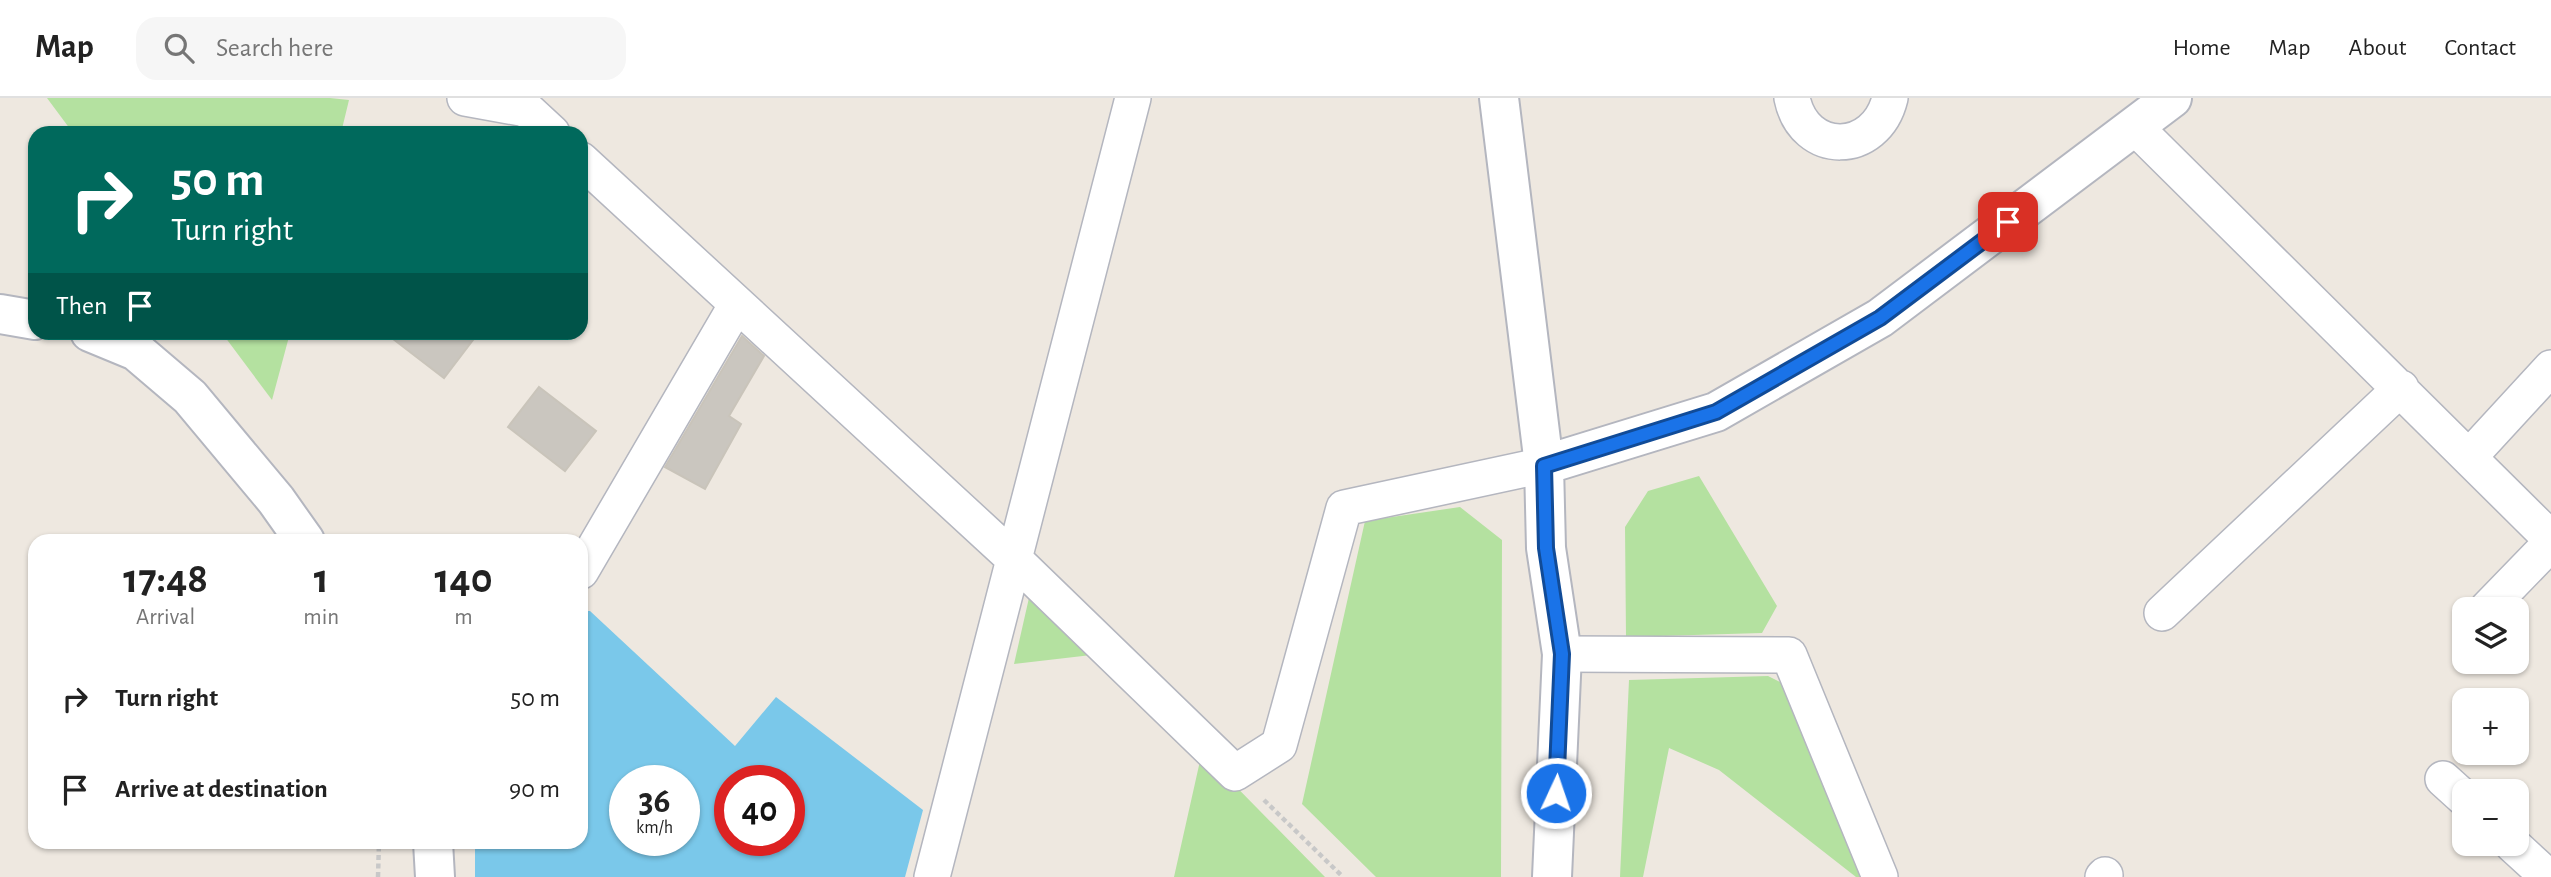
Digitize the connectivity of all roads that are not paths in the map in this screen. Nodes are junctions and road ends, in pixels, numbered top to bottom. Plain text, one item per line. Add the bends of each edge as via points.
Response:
1 (465, 98) edge
2 (1133, 98) edge
3 (1499, 98) edge
4 (1793, 98) edge
5 (1890, 98) edge
6 (2172, 98) edge
7 (526, 103) edge
8 (546, 126) edge
9 (2135, 127) junction
10 (588, 166) edge
11 (737, 304) junction
12 (0, 314) edge
13 (28, 319) edge
14 (109, 340) edge
15 (2551, 369) edge
16 (2401, 388) junction
17 (2470, 456) junction
18 (1544, 466) junction
19 (300, 534) edge
20 (2551, 541) edge
21 (588, 559) edge
22 (1014, 559) junction
23 (2498, 597) edge
24 (2162, 613) dead end
25 (1562, 654) junction
26 (433, 849) edge
27 (2525, 856) edge
28 (435, 877) edge
29 (932, 877) edge
30 (1552, 877) edge
31 (1880, 877) edge
32 (2548, 877) edge

1 - 7 street
2 - 22 street
3 - 18 street
4 - 5 street via 1803,125 1816,136 1849,142 1877,127
6 - 9 street
7 - 8 street
9 - 16 street
9 - 18 street via 1880,318 1728,406
10 - 11 street
11 - 21 street
11 - 22 street
12 - 13 street
14 - 19 street via 136,351 190,397
15 - 17 street
16 - 17 street
16 - 24 street
17 - 20 street
18 - 22 street via 1344,508 1279,745 1235,773
18 - 25 street via 1546,548
20 - 23 street
22 - 29 street
25 - 30 street
25 - 31 street via 1789,655
26 - 28 street
27 - 32 street

